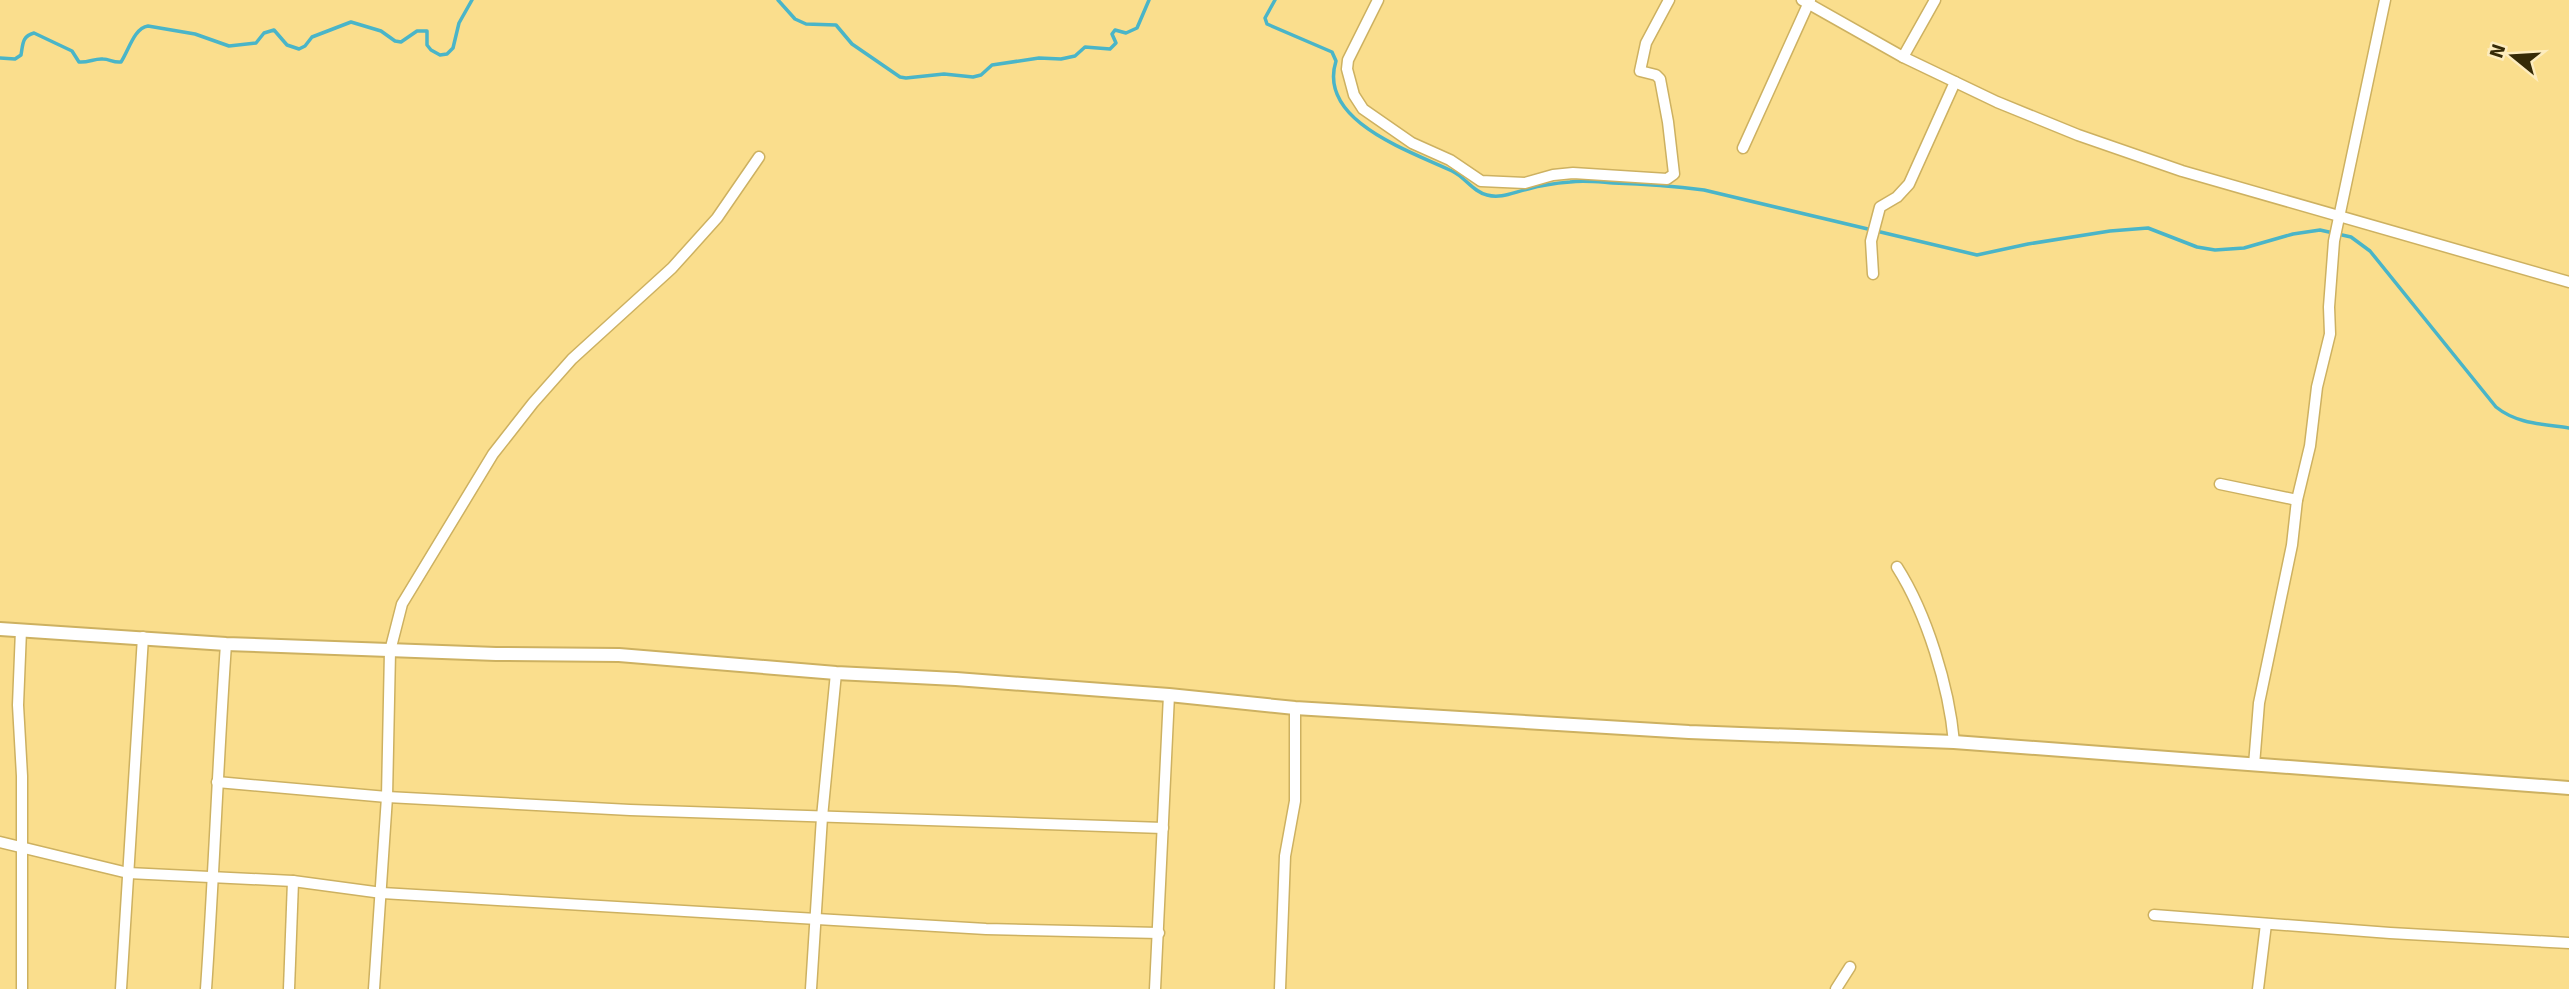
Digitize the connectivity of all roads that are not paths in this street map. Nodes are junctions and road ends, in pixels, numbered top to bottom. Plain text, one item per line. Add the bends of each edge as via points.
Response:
1 (1378, 0) edge
2 (1669, 0) edge
3 (1935, 0) edge
4 (2385, 0) edge
5 (1807, 1) edge
6 (1903, 57) junction
7 (1955, 82) junction
8 (1742, 148) dead end
9 (759, 157) dead end
10 (2338, 220) junction
11 (1873, 274) dead end
12 (2569, 282) edge
13 (2220, 484) dead end
14 (2297, 499) junction
15 (1897, 567) dead end
16 (0, 629) edge
17 (21, 630) junction
18 (143, 638) junction
19 (226, 644) junction
20 (390, 651) junction
21 (836, 673) junction
22 (1169, 695) junction
23 (1295, 708) junction
24 (1954, 742) junction
25 (2255, 765) junction
26 (217, 782) junction
27 (2569, 788) edge
28 (387, 797) junction
29 (822, 817) junction
30 (1163, 828) junction
31 (0, 842) edge
32 (23, 847) junction
33 (128, 873) junction
34 (214, 878) junction
35 (293, 881) junction
36 (382, 893) junction
37 (2154, 915) dead end
38 (815, 918) junction
39 (2266, 924) junction
40 (1159, 933) junction
41 (2569, 943) edge
42 (1850, 967) dead end
43 (22, 989) edge
44 (121, 989) edge
45 (206, 989) edge
46 (289, 989) edge
47 (374, 989) edge
48 (811, 989) edge
49 (1155, 989) edge
50 (1280, 989) edge
51 (1836, 989) edge
52 (2258, 989) edge

1 - 2 street via 1348,60 1354,95 1363,109 1412,143 1481,181 1525,183 1573,173 1667,179 1674,174 1660,79 1640,71 1646,43
3 - 6 street
4 - 10 street
5 - 6 street
5 - 8 street
6 - 7 street
7 - 10 street via 2090,139
7 - 11 street via 1909,184 1880,207 1871,240
9 - 20 street via 717,218 672,268 572,359 493,454 402,604
10 - 12 street
10 - 14 street via 2330,334
13 - 14 street
14 - 25 street via 2292,545 2259,703
15 - 24 street via 1920,610 1951,709
16 - 17 street
17 - 18 street
17 - 32 street via 18,705
18 - 19 street
18 - 33 street
19 - 20 street
19 - 26 street
20 - 21 street via 619,655
20 - 28 street
21 - 22 street
21 - 29 street
22 - 23 street
22 - 30 street
23 - 24 street via 1689,732
23 - 50 street via 1295,801 1285,856
24 - 25 street
25 - 27 street
26 - 28 street
26 - 34 street
28 - 29 street
28 - 36 street
29 - 30 street
29 - 38 street
30 - 40 street
31 - 32 street
32 - 33 street
32 - 43 street
33 - 34 street
33 - 44 street
34 - 35 street
34 - 45 street
35 - 36 street
35 - 46 street
36 - 38 street
36 - 47 street
37 - 39 street
38 - 40 street via 986,929
38 - 48 street
39 - 41 street
39 - 52 street
40 - 49 street
42 - 51 street

